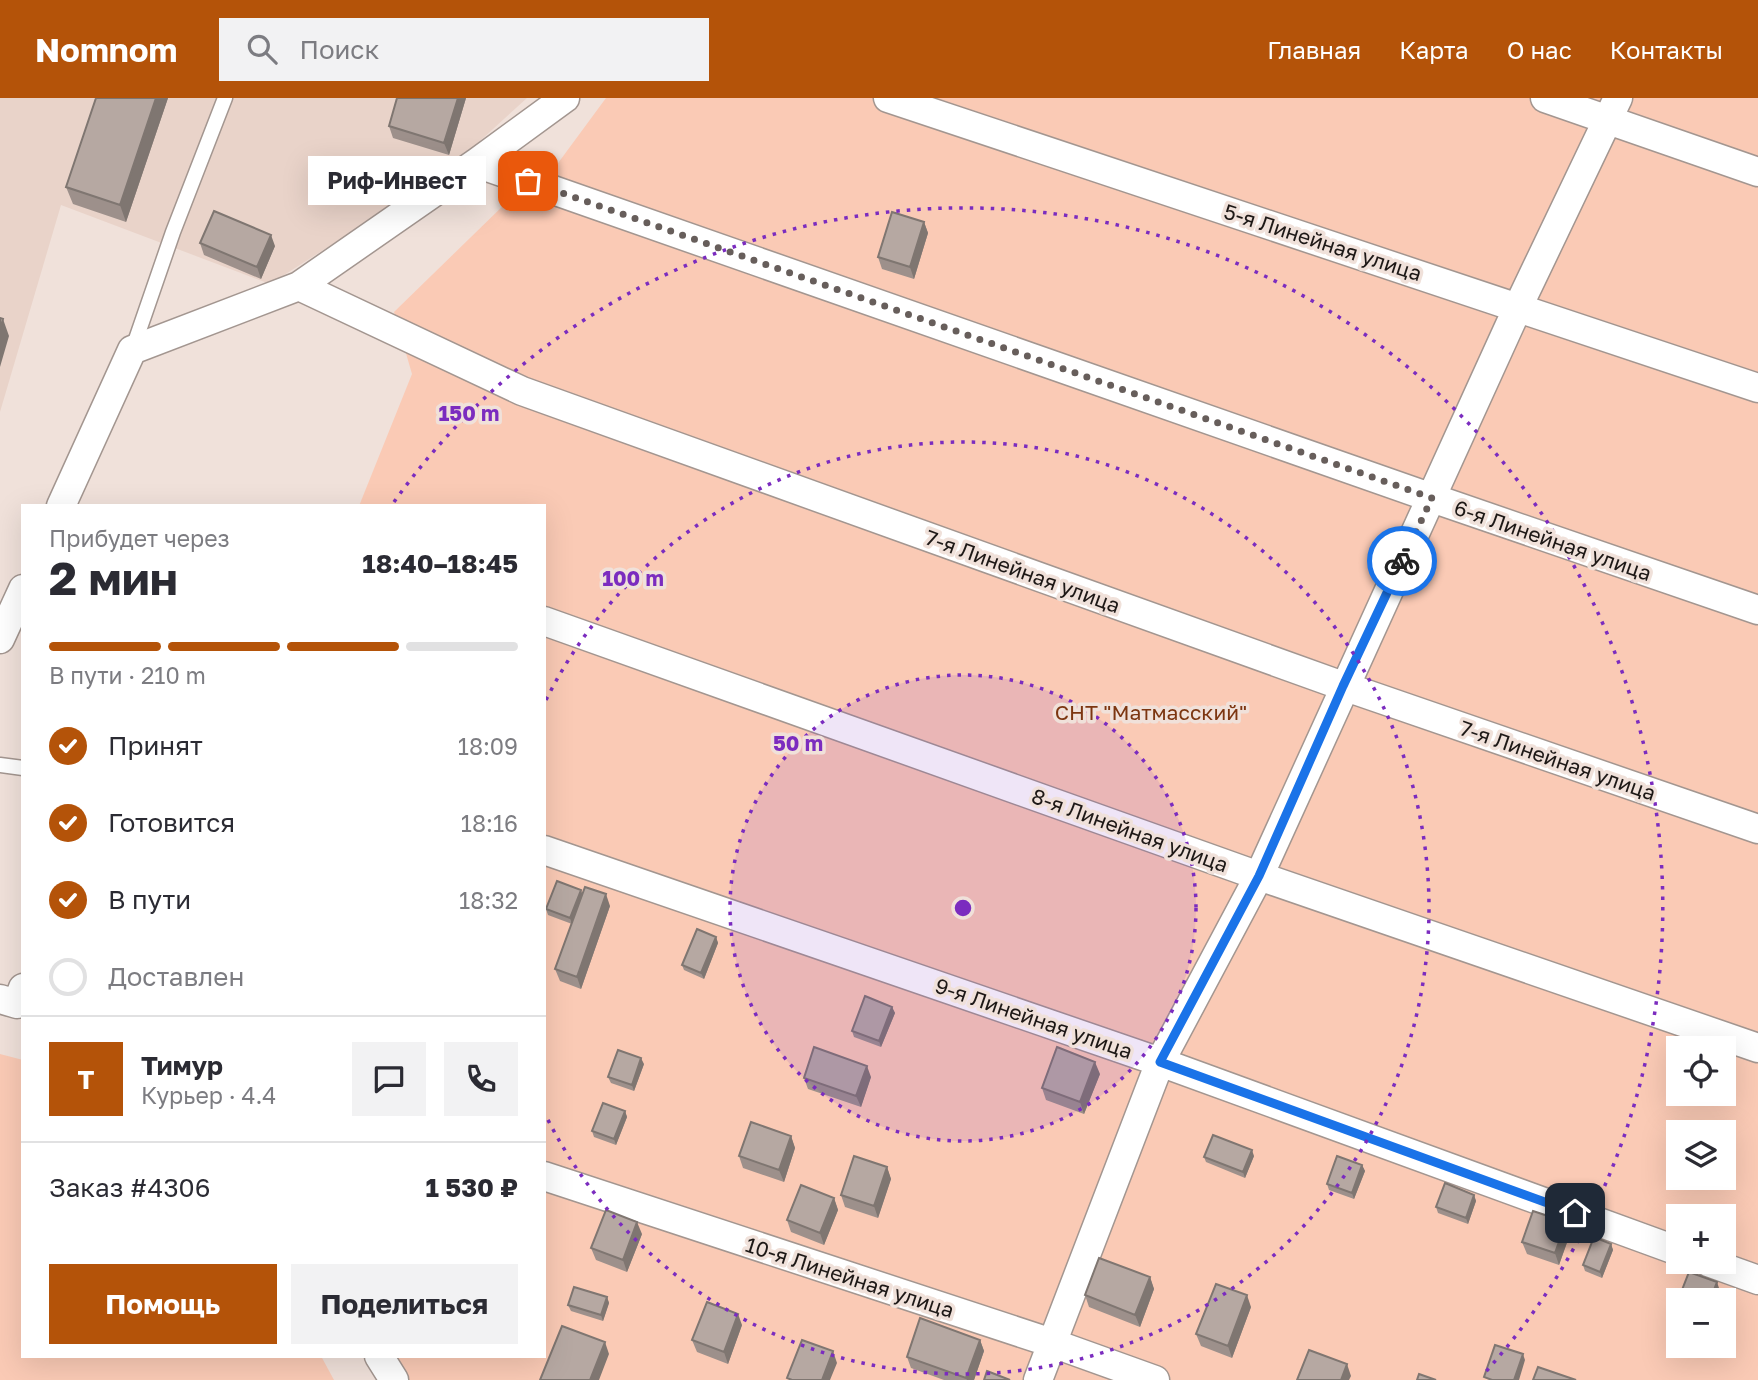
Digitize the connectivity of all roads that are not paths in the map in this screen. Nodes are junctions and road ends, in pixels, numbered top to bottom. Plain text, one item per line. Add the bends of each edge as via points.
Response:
1 (225, 98) edge
2 (565, 98) edge
3 (888, 98) edge
4 (1545, 98) edge
5 (1613, 109) edge
6 (476, 163) junction
7 (1758, 172) edge
8 (299, 286) junction
9 (1518, 307) junction
10 (132, 350) junction
11 (1758, 388) edge
12 (1432, 498) junction
13 (62, 504) edge
14 (21, 593) edge
15 (1758, 610) edge
16 (546, 622) edge
17 (0, 639) edge
18 (1343, 686) junction
19 (0, 765) edge
20 (21, 768) edge
21 (1758, 829) edge
22 (546, 851) edge
23 (1259, 876) junction
24 (1758, 1048) edge
25 (1160, 1062) junction
26 (546, 1178) edge
27 (1666, 1247) edge
28 (1736, 1272) edge
29 (1758, 1280) edge
30 (1052, 1343) junction
31 (380, 1358) edge
32 (394, 1380) edge
33 (1038, 1380) edge
34 (1155, 1380) edge

1 - 10 lane
2 - 6 street
3 - 9 street, 5-я Линейная улица
4 - 5 street
5 - 7 street
5 - 9 street
6 - 8 street
6 - 12 street, 6-я Линейная улица
8 - 10 street
8 - 18 street, 7-я Линейная улица via 522,391
9 - 11 street, 5-я Линейная улица
9 - 12 street
10 - 13 street
12 - 15 street, 6-я Линейная улица
12 - 18 street
14 - 17 street
16 - 23 street, 8-я Линейная улица
18 - 21 street, 7-я Линейная улица
18 - 23 street
19 - 20 lane
22 - 25 street, 9-я Линейная улица
23 - 24 street, 8-я Линейная улица
23 - 25 street
25 - 27 street, 9-я Линейная улица
25 - 30 street
26 - 30 street, 10-я Линейная улица
28 - 29 street
30 - 33 street
30 - 34 street, 10-я Линейная улица
31 - 32 street

